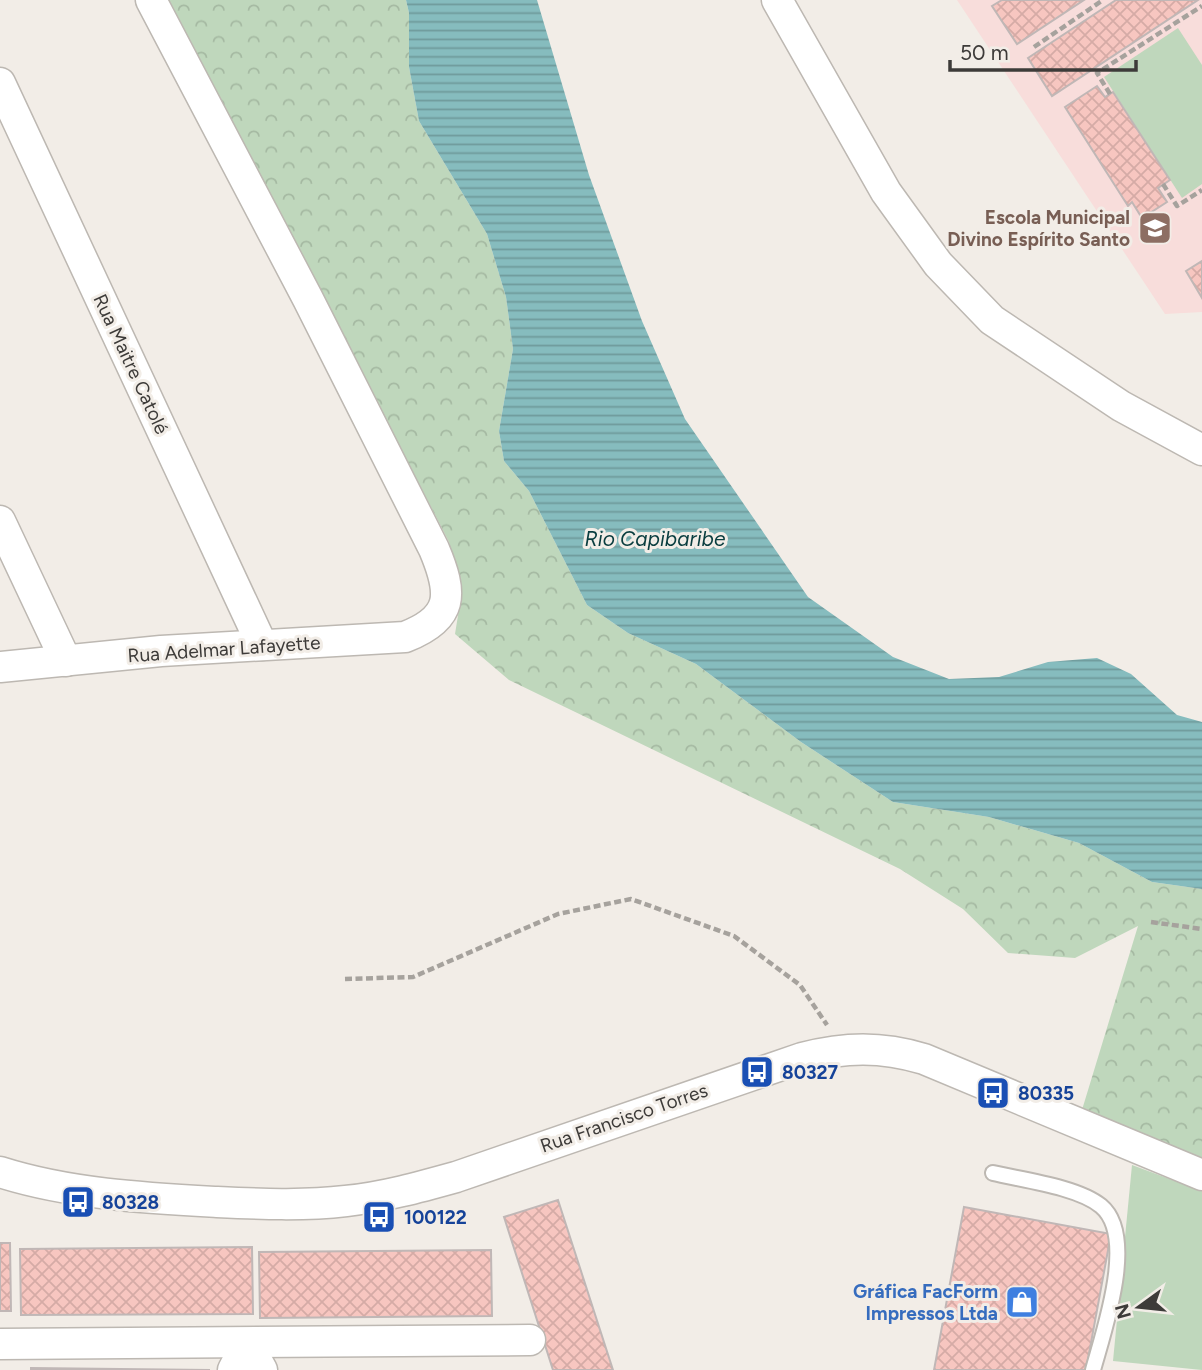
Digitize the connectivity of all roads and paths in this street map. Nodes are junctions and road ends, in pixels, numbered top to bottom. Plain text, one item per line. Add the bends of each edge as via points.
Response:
1 (151, 0) edge
2 (777, 0) edge
3 (1103, 0) edge
4 (1202, 6) edge
5 (1034, 47) dead end
6 (0, 83) edge
7 (1110, 94) dead end
8 (1163, 184) dead end
9 (1202, 190) edge
10 (1202, 450) edge
11 (0, 520) edge
12 (262, 645) junction
13 (66, 661) junction
14 (0, 667) edge
15 (1151, 922) dead end
16 (1202, 929) edge
17 (345, 979) dead end
18 (843, 1049) junction
19 (993, 1172) dead end
20 (1202, 1175) edge
21 (13, 1176) edge
22 (0, 1195) edge
23 (530, 1340) dead end
24 (247, 1343) junction
25 (0, 1344) edge
26 (233, 1370) edge
27 (262, 1370) edge
28 (1093, 1370) edge

1 - 12 street, Rua Adelmar Lafayette via 308,299 446,577 447,599 441,615 429,628 405,638
2 - 10 street via 886,192 938,264 992,320 1014,336 1121,406
3 - 5 path
4 - 7 path via 1097,74
6 - 12 street, Rua Maitre Catolé
8 - 9 path via 1177,206
11 - 13 street
12 - 13 street, Rua Adelmar Lafayette
13 - 14 street, Rua Adelmar Lafayette
15 - 16 path
17 - 18 path via 413,977 558,915 631,899 734,936 800,985
18 - 20 street, Rua Francisco Torres via 865,1047 924,1059
18 - 21 street, Rua Francisco Torres via 709,1088 456,1177 345,1202 176,1200
19 - 28 lane via 1083,1196 1111,1217 1119,1248
21 - 22 street, Rua Francisco Torres
23 - 24 street
24 - 25 street
24 - 26 street
24 - 27 street

